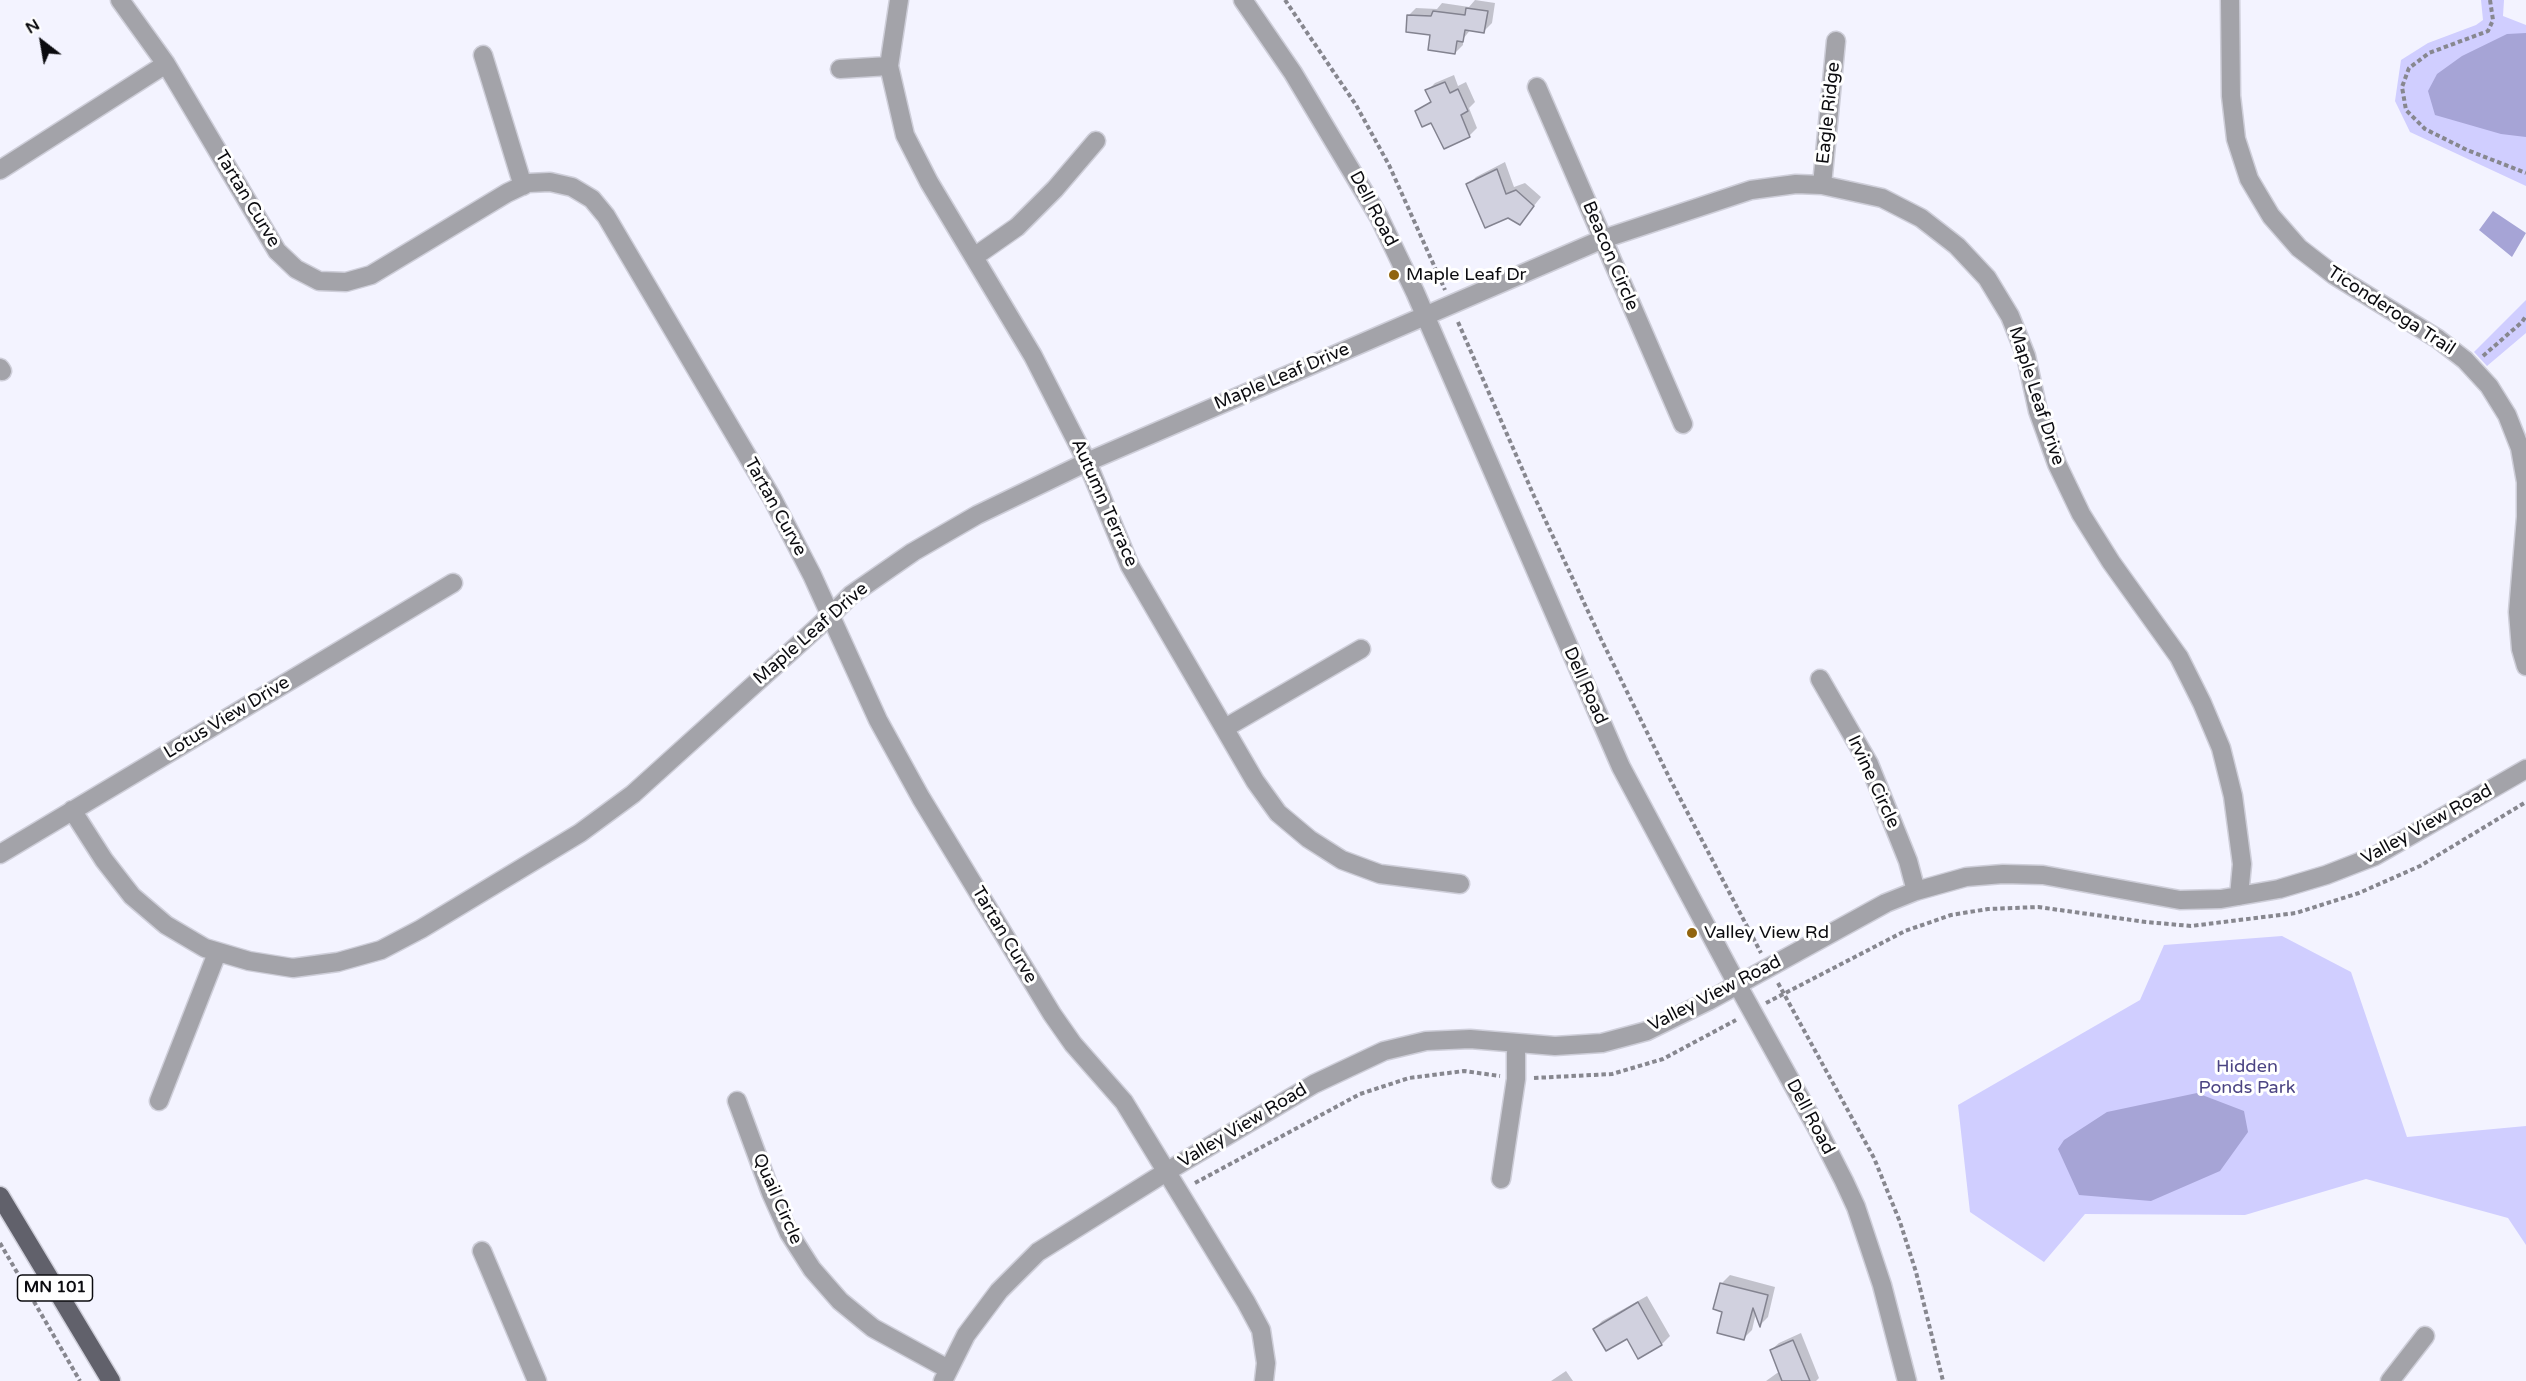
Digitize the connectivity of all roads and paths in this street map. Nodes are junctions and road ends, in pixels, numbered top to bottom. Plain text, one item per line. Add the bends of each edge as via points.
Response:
1 (120, 0) edge
2 (899, 0) edge
3 (1243, 0) edge
4 (1285, 0) edge
5 (2230, 0) edge
6 (2490, 0) edge
7 (1836, 41) dead end
8 (483, 55) dead end
9 (166, 64) junction
10 (889, 66) junction
11 (840, 69) dead end
12 (1537, 87) dead end
13 (1096, 141) dead end
14 (0, 170) edge
15 (2526, 173) edge
16 (1822, 185) junction
17 (523, 186) junction
18 (1603, 239) junction
19 (974, 257) junction
20 (1450, 304) junction
21 (1425, 315) junction
22 (2526, 316) edge
23 (2471, 367) junction
24 (1683, 424) dead end
25 (1087, 462) junction
26 (453, 583) dead end
27 (830, 616) junction
28 (1361, 649) dead end
29 (2526, 666) edge
30 (1820, 679) dead end
31 (1225, 728) junction
32 (2526, 769) edge
33 (2526, 801) edge
34 (72, 810) junction
35 (0, 854) edge
36 (1460, 884) dead end
37 (1917, 891) junction
38 (2239, 896) junction
39 (217, 952) junction
40 (1769, 967) junction
41 (1737, 984) junction
42 (1784, 994) junction
43 (1752, 1011) junction
44 (1516, 1043) junction
45 (1516, 1079) junction
46 (159, 1101) dead end
47 (737, 1101) dead end
48 (1166, 1172) junction
49 (1501, 1179) dead end
50 (0, 1196) edge
51 (0, 1243) edge
52 (482, 1251) dead end
53 (2425, 1336) dead end
54 (946, 1375) edge
55 (80, 1381) edge
56 (111, 1381) edge
57 (537, 1381) edge
58 (1264, 1381) edge
59 (1907, 1381) edge
60 (1943, 1381) edge
61 (2390, 1381) edge

1 - 9 street, Tartan Curve
2 - 10 street, Autumn Terrace
3 - 21 street, Dell Road via 1337,144 1379,217
4 - 20 path via 1356,105 1389,165
5 - 23 street, Ticonderoga Trail via 2231,96 2236,139 2249,179 2271,216 2299,248 2334,275 2438,339
6 - 15 path via 2493,20 2488,30 2429,53 2409,68 2402,87 2406,110 2425,129
7 - 16 street, Eagle Ridge
8 - 17 street
9 - 14 street
9 - 17 street, Tartan Curve via 277,251 296,269 319,280 346,282 371,275
10 - 11 street
10 - 19 street, Autumn Terrace via 905,135
12 - 18 street, Beacon Circle
13 - 19 street via 1017,227
16 - 18 street, Maple Leaf Drive via 1751,190
16 - 38 street, Maple Leaf Drive via 1882,198 1922,218 1957,246 1987,278 2010,316 2026,356 2038,411 2057,464 2081,514 2179,657 2221,748 2233,796 2242,864
17 - 27 street, Tartan Curve via 550,182 573,187 592,199 606,216 772,498
18 - 20 street, Maple Leaf Drive
18 - 24 street, Beacon Circle
19 - 25 street, Autumn Terrace via 1033,356
20 - 21 street, Maple Leaf Drive
20 - 40 path via 1601,639
21 - 25 street, Maple Leaf Drive
21 - 41 street, Dell Road via 1621,767
22 - 23 path
23 - 29 street, Ticonderoga Trail via 2489,386 2520,448 2526,482 2526,517 2518,612
25 - 27 street, Maple Leaf Drive via 977,515 913,552 851,595
25 - 31 street, Autumn Terrace via 1130,566
26 - 34 street, Lotus View Drive
27 - 39 street, Maple Leaf Drive via 633,795 580,833 421,929 381,950 338,963 293,968
27 - 48 street, Tartan Curve via 878,720 921,798 1052,1014 1072,1044 1124,1102
28 - 31 street
30 - 37 street, Irvine Circle via 1869,764
31 - 36 street, Autumn Terrace via 1278,813 1309,839 1342,860 1380,874
32 - 38 street, Valley View Road via 2375,856 2279,889
33 - 42 path via 2420,866 2359,893 2296,913 2191,926 2038,907 1988,909 1951,915 1905,931
34 - 35 street, Lotus View Drive
34 - 39 street, Maple Leaf Drive via 132,896 166,925
37 - 38 street, Valley View Road via 1966,877 2004,874 2043,875 2180,900
37 - 40 street, Valley View Road via 1886,903
39 - 46 street
40 - 41 street, Valley View Road
40 - 42 path
41 - 43 street, Dell Road
41 - 44 street, Valley View Road via 1647,1031 1602,1043
42 - 43 path
42 - 60 path via 1874,1158 1916,1272
43 - 45 path via 1663,1059 1612,1074
43 - 59 street, Dell Road via 1820,1132 1856,1207
44 - 45 street
44 - 48 street, Valley View Road via 1426,1041 1384,1051 1314,1084
45 - 48 path via 1464,1071 1409,1078 1360,1094 1196,1184
45 - 49 street
47 - 54 street, Quail Circle via 784,1223 812,1269 840,1301 873,1328
48 - 54 street, Valley View Road via 1038,1252 999,1291 966,1335
48 - 58 street, Tartan Curve via 1261,1330 1266,1363
50 - 56 main road, MN 101
51 - 55 path
52 - 57 street
53 - 61 street

